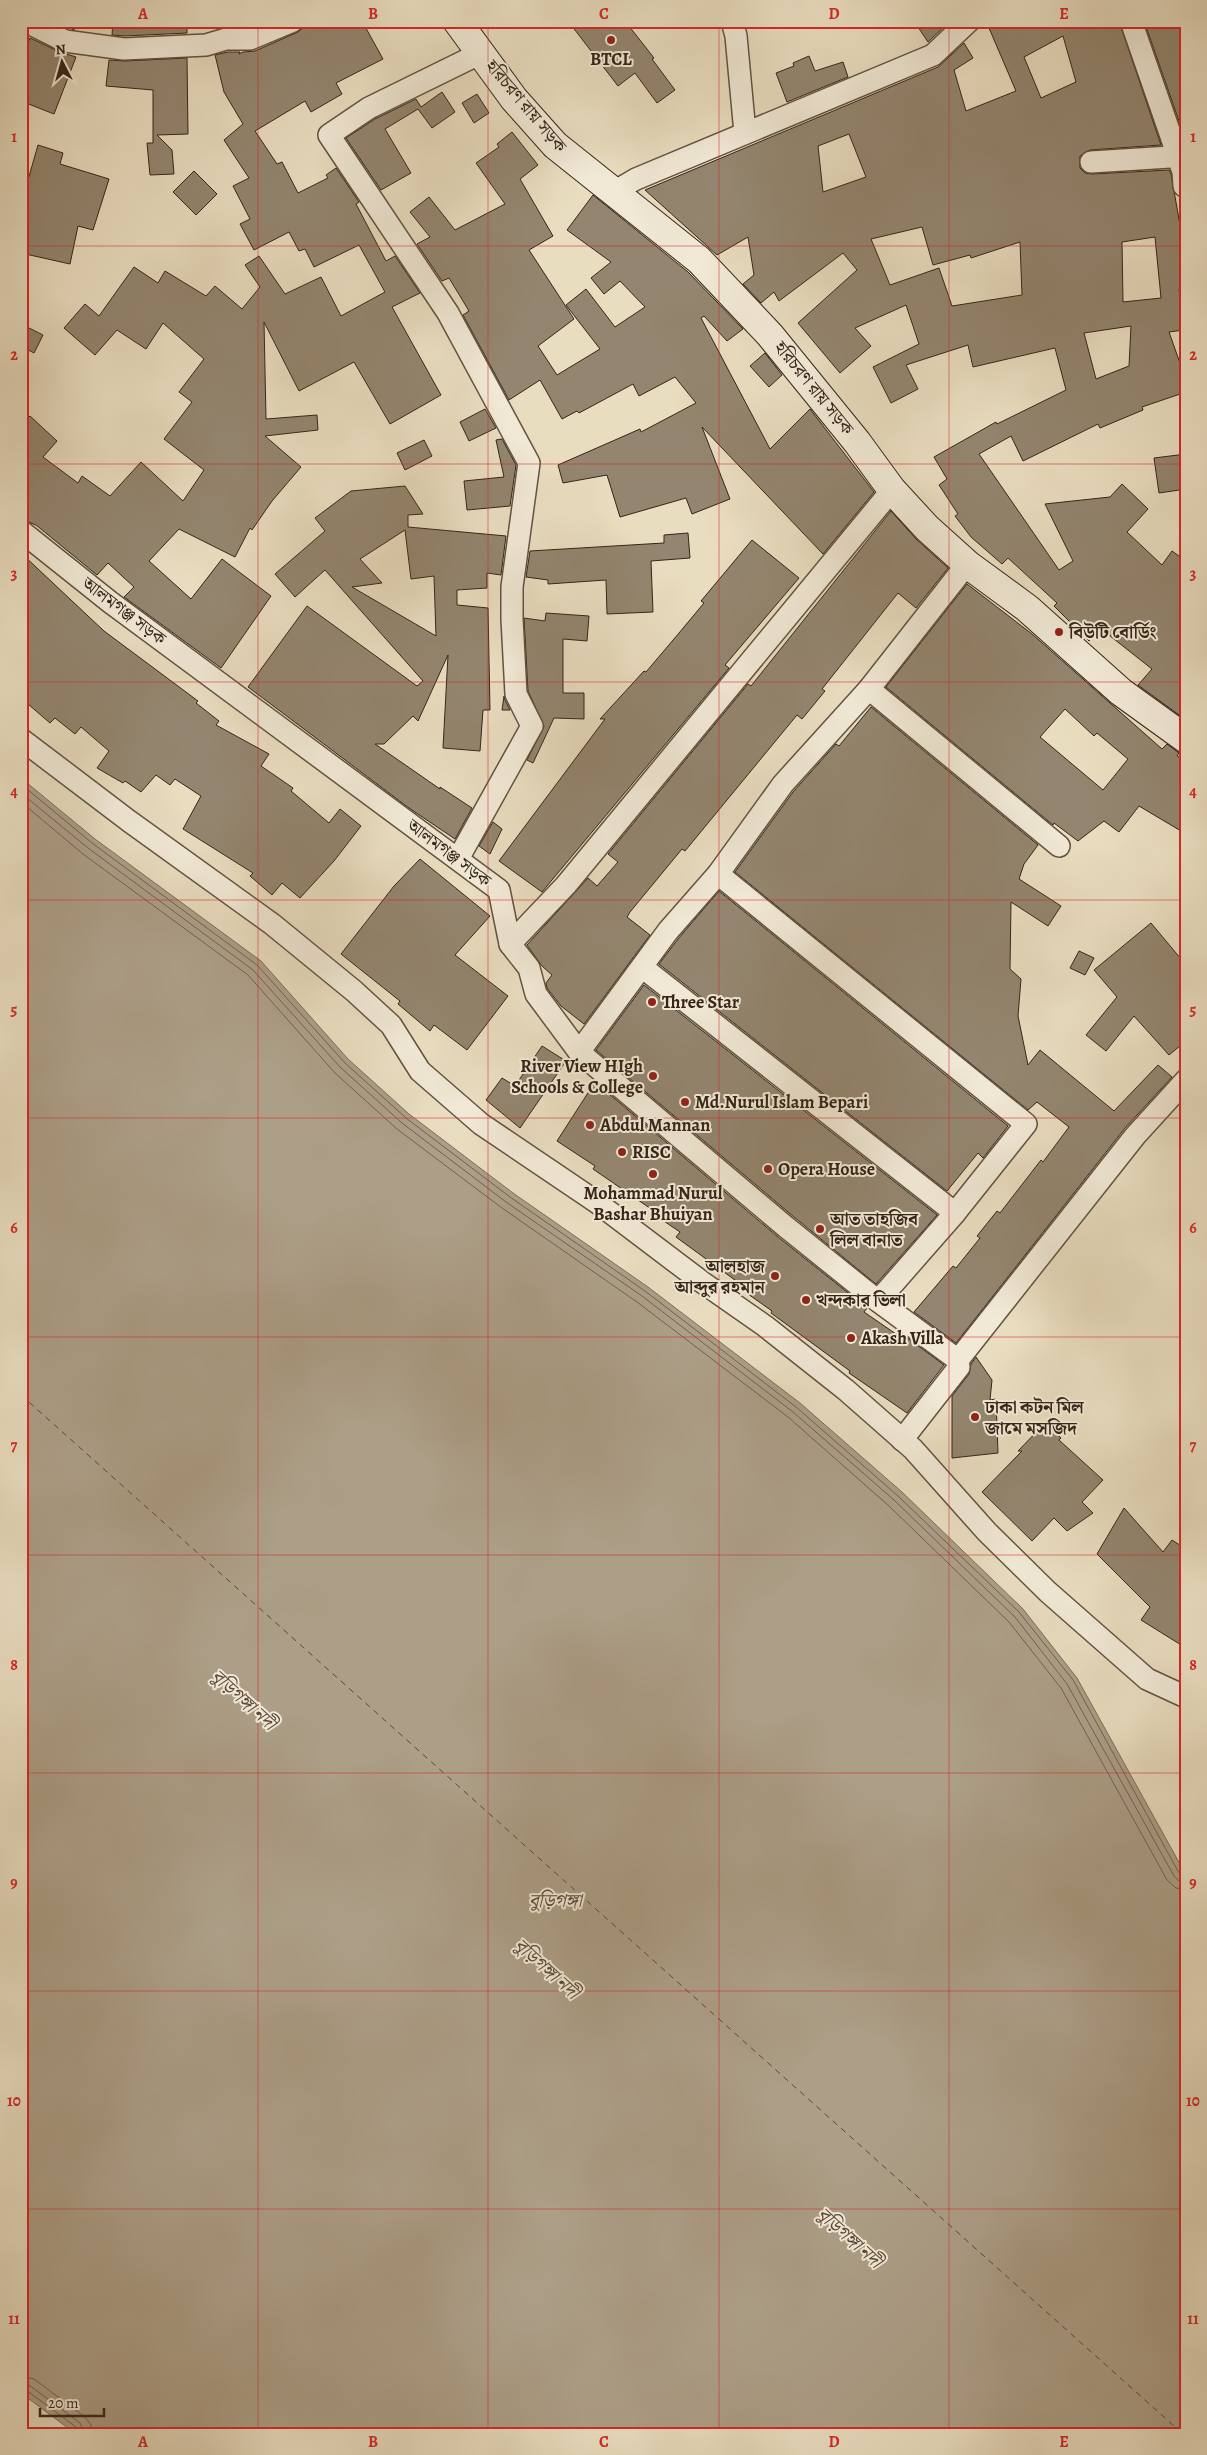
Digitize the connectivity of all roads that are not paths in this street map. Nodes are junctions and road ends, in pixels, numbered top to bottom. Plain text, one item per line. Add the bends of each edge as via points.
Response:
1 (25, 21) edge
2 (293, 21) edge
3 (457, 21) edge
4 (732, 21) edge
5 (970, 21) edge
6 (1131, 21) edge
7 (481, 54) junction
8 (745, 133) junction
9 (1181, 155) edge
10 (1091, 162) dead end
11 (1184, 186) dead end
12 (612, 192) junction
13 (892, 490) junction
14 (21, 531) edge
15 (967, 564) junction
16 (869, 690) junction
17 (1186, 739) edge
18 (21, 740) edge
19 (1059, 846) dead end
20 (458, 859) junction
21 (718, 874) junction
22 (510, 944) junction
23 (642, 967) junction
24 (579, 1052) junction
25 (1186, 1080) edge
26 (955, 1214) junction
27 (878, 1301) junction
28 (958, 1360) junction
29 (902, 1440) junction
30 (1186, 1697) edge

1 - 2 street via 65,41 124,49 206,45 226,39 250,39
3 - 7 main road, হরিচরণ রায় সড়ক
4 - 8 street
5 - 8 street via 932,55
6 - 9 street
7 - 12 main road, হরিচরণ রায় সড়ক via 555,146
7 - 20 street via 369,108 329,135 448,313 529,463 512,587 512,619 516,694 532,726
8 - 12 street
9 - 10 street
9 - 11 street
12 - 13 main road, হরিচরণ রায় সড়ক via 699,260 770,335
13 - 15 main road, হরিচরণ রায় সড়ক
13 - 22 street via 566,885
14 - 20 street, আলমগঞ্জ সড়ক via 110,602
15 - 16 street
15 - 17 main road, হরিচরণ রায় সড়ক via 1027,608 1121,692
16 - 19 street
16 - 21 street via 783,784
18 - 29 street via 272,924 354,991 391,1025 420,1071 482,1124 595,1201 765,1326 846,1390
20 - 22 street, আলমগঞ্জ সড়ক via 499,890
21 - 23 street via 668,931
21 - 26 street via 1026,1124
22 - 24 street, আলমগঞ্জ সড়ক via 529,968 536,994
23 - 24 street
23 - 26 street
24 - 27 street, আলমগঞ্জ সড়ক
25 - 28 street via 1135,1136
26 - 27 street
27 - 28 street, আলমগঞ্জ সড়ক
28 - 29 street via 959,1367
29 - 30 street via 1048,1592 1147,1680

